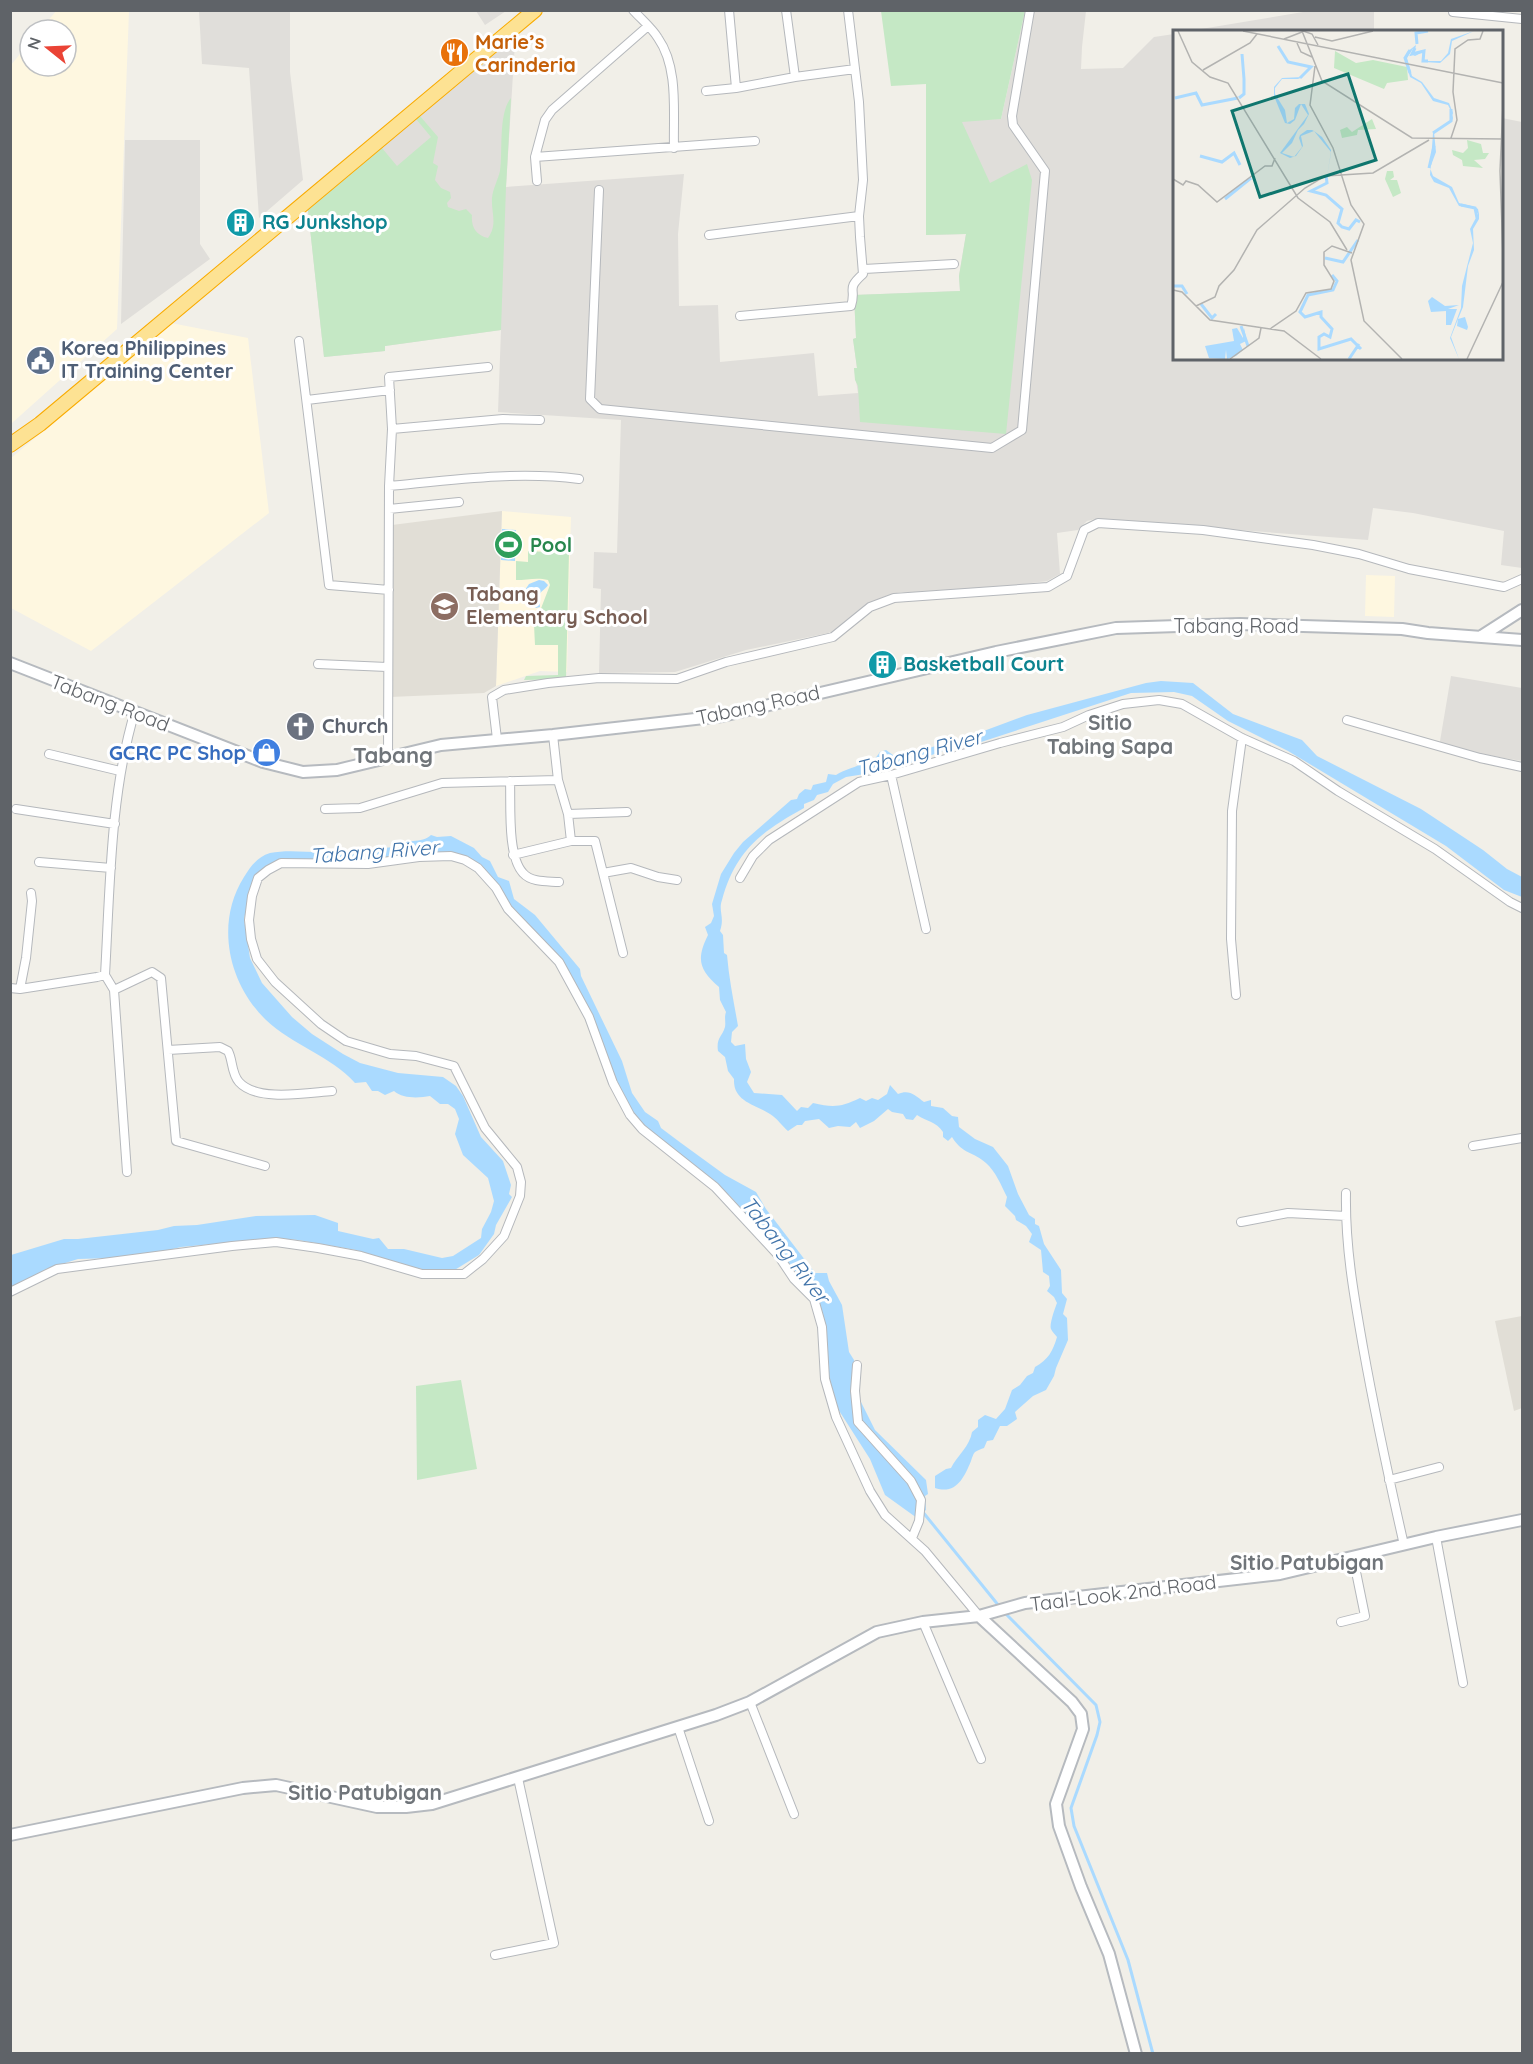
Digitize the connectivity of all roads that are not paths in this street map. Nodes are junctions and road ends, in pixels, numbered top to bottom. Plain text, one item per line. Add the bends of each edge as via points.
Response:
1 (521, 10) edge
2 (535, 10) edge
3 (633, 10) edge
4 (729, 10) edge
5 (786, 10) edge
6 (848, 10) edge
7 (1030, 10) edge
8 (1453, 10) edge
9 (1522, 19) edge
10 (648, 26) junction
11 (855, 69) junction
12 (795, 77) junction
13 (736, 88) junction
14 (706, 91) dead end
15 (755, 141) dead end
16 (674, 148) junction
17 (535, 157) junction
18 (537, 181) dead end
19 (599, 190) dead end
20 (859, 216) junction
21 (709, 235) dead end
22 (954, 264) dead end
23 (864, 269) junction
24 (740, 316) dead end
25 (299, 341) dead end
26 (488, 367) dead end
27 (390, 390) junction
28 (308, 400) junction
29 (540, 420) dead end
30 (392, 429) junction
31 (10, 435) edge
32 (10, 444) edge
33 (579, 479) dead end
34 (389, 486) junction
35 (459, 502) dead end
36 (389, 509) junction
37 (1522, 579) edge
38 (389, 590) junction
39 (1522, 610) edge
40 (1480, 637) junction
41 (1522, 640) edge
42 (318, 664) dead end
43 (11, 666) edge
44 (387, 667) junction
45 (135, 711) junction
46 (1347, 720) dead end
47 (553, 735) junction
48 (1242, 738) junction
49 (497, 739) junction
50 (49, 754) dead end
51 (388, 757) junction
52 (1522, 767) edge
53 (120, 771) junction
54 (891, 775) junction
55 (558, 780) junction
56 (510, 781) junction
57 (16, 809) dead end
58 (325, 809) dead end
59 (627, 812) dead end
60 (568, 814) junction
61 (116, 824) junction
62 (571, 841) junction
63 (513, 855) junction
64 (39, 862) dead end
65 (111, 868) junction
66 (603, 873) junction
67 (740, 878) dead end
68 (677, 880) dead end
69 (559, 882) dead end
70 (31, 893) dead end
71 (1522, 908) edge
72 (926, 929) dead end
73 (623, 953) dead end
74 (105, 975) junction
75 (10, 988) edge
76 (20, 989) junction
77 (114, 990) junction
78 (1236, 996) dead end
79 (168, 1050) junction
80 (332, 1091) dead end
81 (1522, 1138) edge
82 (1473, 1146) dead end
83 (266, 1166) dead end
84 (127, 1172) dead end
85 (1346, 1193) dead end
86 (1346, 1216) junction
87 (1241, 1221) dead end
88 (10, 1292) edge
89 (857, 1365) dead end
90 (1439, 1467) dead end
91 (1389, 1480) junction
92 (1522, 1520) edge
93 (913, 1536) junction
94 (1436, 1537) junction
95 (1404, 1545) junction
96 (1353, 1557) junction
97 (982, 1616) junction
98 (923, 1622) junction
99 (1341, 1622) dead end
100 (1463, 1683) dead end
101 (750, 1702) junction
102 (678, 1727) junction
103 (981, 1759) dead end
104 (518, 1778) junction
105 (794, 1814) dead end
106 (709, 1821) dead end
107 (10, 1836) edge
108 (495, 1955) dead end
109 (1136, 2054) edge

1 - 31 highway
2 - 32 highway via 40,424
3 - 10 street
4 - 13 street
5 - 12 street
6 - 11 street
7 - 19 street via 1012,117 1045,171 1022,430 992,448 600,409 590,399
8 - 9 street
10 - 16 street via 666,55 671,75
10 - 17 street via 552,110 545,120
11 - 12 street
11 - 20 street via 863,180
12 - 13 street
13 - 14 street
15 - 16 street
16 - 17 street
17 - 18 street
20 - 21 street
20 - 23 street
22 - 23 street
23 - 24 street via 851,287 850,306
25 - 28 street
26 - 27 street via 389,377
27 - 28 street
27 - 30 street
28 - 38 street via 329,585
29 - 30 street via 503,419
30 - 34 street
33 - 34 street via 505,476
34 - 36 street
35 - 36 street
36 - 38 street
37 - 49 street via 1504,587 1313,545 1203,530 1098,523 1084,530 1067,576 1048,587 894,598 870,607 834,637 726,662 676,679 599,678 504,690 492,697
38 - 44 street
39 - 40 street
40 - 41 street, Tabang Road
40 - 47 street, Tabang Road via 1402,629 1240,624 1116,628 722,716
42 - 44 street
43 - 45 street, Tabang Road
44 - 51 street
45 - 51 street, Tabang Road via 263,762 303,772 337,770
45 - 53 street
46 - 52 street
47 - 49 street, Tabang Road
47 - 55 street
48 - 54 street via 1182,704 1159,700 1123,704 1064,727
48 - 71 street via 1294,761
48 - 78 street via 1232,811 1231,939
49 - 51 street, Tabang Road via 441,745
50 - 53 street
53 - 61 street
54 - 67 street via 859,782 792,824 753,856
54 - 72 street
55 - 56 street
55 - 60 street
56 - 58 street via 442,783 360,808
56 - 63 street
57 - 61 street
59 - 60 street
60 - 62 street
61 - 65 street
62 - 63 street
62 - 66 street via 595,841
63 - 69 street via 523,873 531,878
64 - 65 street
65 - 74 street
66 - 68 street via 632,868
66 - 73 street
70 - 76 street
74 - 76 street
74 - 77 street
75 - 76 street
77 - 79 street via 152,972 161,978
77 - 84 street
79 - 80 street via 220,1047 228,1051 237,1081 248,1090 270,1095
79 - 83 street via 176,1141
81 - 82 street
85 - 86 street
86 - 87 street via 1288,1213
86 - 91 street via 1350,1273
88 - 93 street via 57,1269 232,1246 276,1242 318,1248 422,1274 464,1274 496,1247 509,1227 521,1182 517,1167 485,1128 454,1066 346,1041 275,982 257,959 251,939 249,920 258,878 281,863 368,864 452,856 478,868 508,909 559,962 588,1017 613,1083 630,1115 642,1129 716,1187 814,1299 822,1327 825,1379 836,1417 885,1515
89 - 93 street via 858,1422 910,1481 921,1500
90 - 91 street
91 - 95 street
92 - 94 street, Taal-Look 2nd Road
93 - 97 street
94 - 95 street, Taal-Look 2nd Road
94 - 100 street
95 - 96 street, Taal-Look 2nd Road
96 - 97 street, Taal-Look 2nd Road via 1280,1574 1026,1604
96 - 99 street via 1365,1616
97 - 98 street
97 - 109 street via 1082,1714 1083,1729 1056,1804 1059,1826 1109,1954
98 - 101 street via 877,1632
98 - 103 street
101 - 102 street
101 - 105 street
102 - 104 street
102 - 106 street
104 - 107 street via 432,1804 406,1807 377,1807 276,1785 243,1788
104 - 108 street via 554,1943

